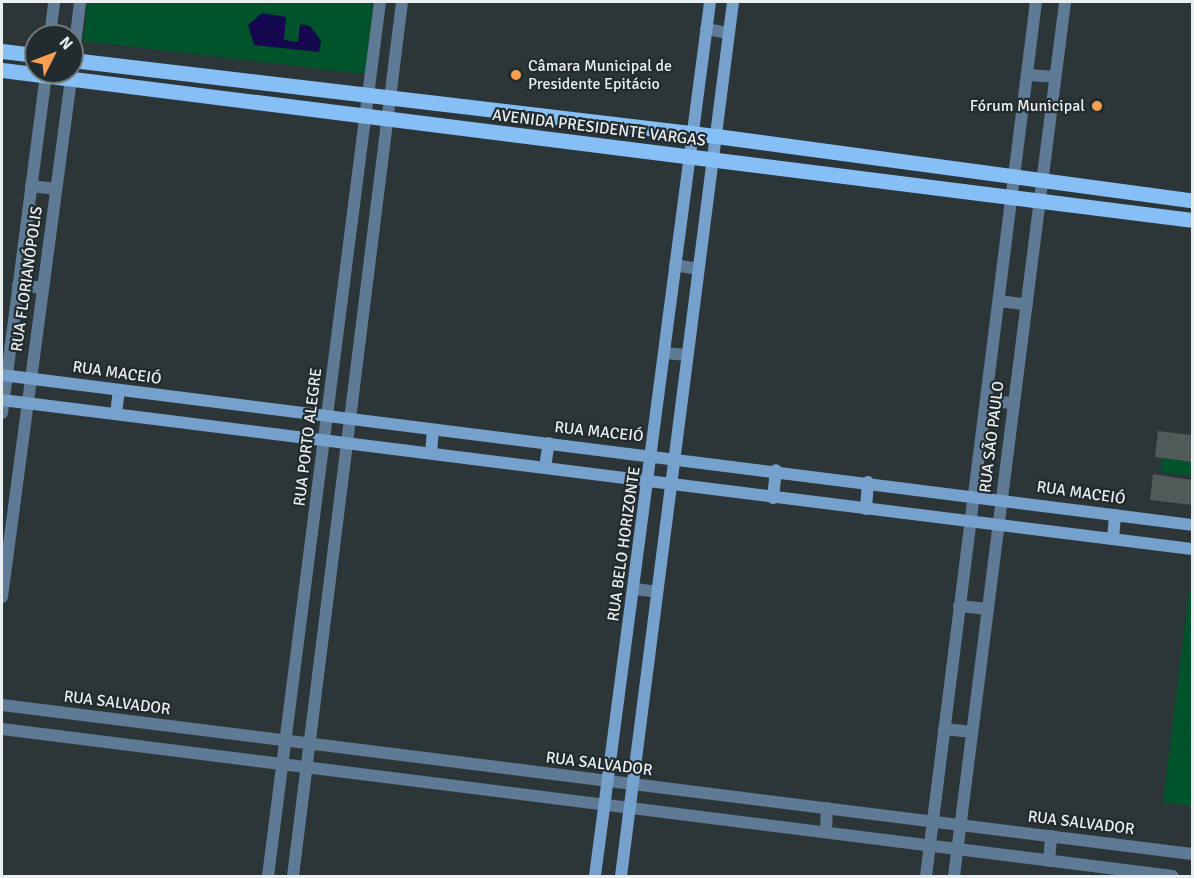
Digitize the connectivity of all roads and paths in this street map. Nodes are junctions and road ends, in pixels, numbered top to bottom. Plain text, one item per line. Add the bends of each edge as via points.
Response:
1 (54, 2) edge
2 (80, 2) edge
3 (380, 2) edge
4 (402, 2) edge
5 (710, 2) edge
6 (733, 2) edge
7 (1036, 2) edge
8 (1065, 2) edge
9 (51, 24) edge
10 (77, 24) edge
11 (706, 29) junction
12 (729, 33) junction
13 (2, 51) edge
14 (24, 54) edge
15 (84, 69) edge
16 (2, 70) edge
17 (84, 70) edge
18 (24, 72) edge
19 (1028, 75) junction
20 (1056, 77) junction
21 (45, 84) edge
22 (70, 84) edge
23 (368, 97) junction
24 (390, 99) junction
25 (365, 118) junction
26 (388, 121) junction
27 (691, 133) junction
28 (716, 136) junction
29 (687, 158) junction
30 (713, 160) junction
31 (1016, 176) junction
32 (1042, 179) junction
33 (31, 186) junction
34 (56, 189) junction
35 (1014, 198) junction
36 (1192, 200) edge
37 (1040, 201) junction
38 (352, 219) junction
39 (1192, 220) edge
40 (374, 224) junction
41 (675, 265) junction
42 (698, 269) junction
43 (18, 285) junction
44 (43, 288) junction
45 (1000, 301) junction
46 (342, 305) junction
47 (1027, 305) junction
48 (363, 309) junction
49 (665, 352) junction
50 (687, 355) junction
51 (4, 375) edge
52 (31, 378) junction
53 (119, 390) junction
54 (986, 401) junction
55 (1014, 403) junction
56 (28, 404) junction
57 (223, 404) junction
58 (2, 405) edge
59 (116, 414) junction
60 (327, 418) junction
61 (348, 421) junction
62 (222, 427) junction
63 (433, 430) junction
64 (325, 439) junction
65 (346, 441) junction
66 (549, 443) junction
67 (431, 453) junction
68 (652, 454) junction
69 (674, 457) junction
70 (545, 467) junction
71 (776, 470) junction
72 (868, 482) junction
73 (649, 483) junction
74 (670, 486) junction
75 (973, 495) junction
76 (773, 498) junction
77 (1001, 499) junction
78 (2, 500) edge
79 (15, 502) junction
80 (866, 509) junction
81 (1115, 515) junction
82 (969, 521) junction
83 (998, 524) junction
84 (1192, 525) edge
85 (1113, 539) junction
86 (1192, 549) edge
87 (634, 589) junction
88 (305, 591) junction
89 (657, 592) junction
90 (328, 593) junction
91 (2, 597) edge
92 (959, 606) junction
93 (988, 609) junction
94 (2, 705) edge
95 (2, 729) edge
96 (944, 729) junction
97 (972, 732) junction
98 (286, 742) junction
99 (309, 746) junction
100 (390, 755) junction
101 (283, 766) junction
102 (306, 769) junction
103 (388, 779) junction
104 (608, 782) junction
105 (633, 785) junction
106 (605, 804) junction
107 (630, 807) junction
108 (827, 808) junction
109 (933, 821) junction
110 (960, 824) junction
111 (826, 832) junction
112 (1051, 836) junction
113 (930, 846) junction
114 (957, 850) junction
115 (1192, 854) edge
116 (1049, 861) junction
117 (268, 876) edge
118 (293, 876) edge
119 (595, 876) edge
120 (621, 876) edge
121 (926, 876) edge
122 (954, 876) edge
123 (1173, 876) edge

1 - 9 street
2 - 10 street, RUA FLORIANÓPOLIS
3 - 23 street, RUA PORTO ALEGRE
4 - 24 street
5 - 11 street, RUA BELO HORIZONTE
6 - 12 street
7 - 19 street, RUA SÃO PAULO
8 - 20 street, RUA SÃO PAULO
11 - 12 street
11 - 27 street, RUA BELO HORIZONTE
12 - 28 street
13 - 14 main road
15 - 23 main road, AVENIDA PRESIDENTE VARGAS
16 - 18 main road, AVENIDA PRESIDENTE VARGAS
17 - 25 main road, AVENIDA PRESIDENTE VARGAS
19 - 20 street
19 - 31 street, RUA SÃO PAULO
20 - 32 street, RUA SÃO PAULO
21 - 33 street, RUA FLORIANÓPOLIS
22 - 34 street, RUA FLORIANÓPOLIS
23 - 24 main road, AVENIDA PRESIDENTE VARGAS
23 - 25 street, RUA PORTO ALEGRE
24 - 26 street
24 - 27 main road, AVENIDA PRESIDENTE VARGAS
25 - 26 main road, AVENIDA PRESIDENTE VARGAS
25 - 38 street, RUA PORTO ALEGRE
26 - 29 main road, AVENIDA PRESIDENTE VARGAS
26 - 40 street
27 - 28 main road, AVENIDA PRESIDENTE VARGAS
27 - 29 street, RUA BELO HORIZONTE
28 - 30 street
28 - 31 main road, AVENIDA PRESIDENTE VARGAS
29 - 30 main road, AVENIDA PRESIDENTE VARGAS
29 - 41 street, RUA BELO HORIZONTE
30 - 35 main road, AVENIDA PRESIDENTE VARGAS
30 - 42 street
31 - 32 main road, AVENIDA PRESIDENTE VARGAS
31 - 35 street, RUA SÃO PAULO
32 - 36 main road, AVENIDA PRESIDENTE VARGAS
32 - 37 street, RUA SÃO PAULO
33 - 34 street
33 - 43 street, RUA FLORIANÓPOLIS
34 - 44 street, RUA FLORIANÓPOLIS
35 - 37 main road, AVENIDA PRESIDENTE VARGAS
35 - 45 street, RUA SÃO PAULO
37 - 39 main road, AVENIDA PRESIDENTE VARGAS
37 - 47 street, RUA SÃO PAULO
38 - 40 street
38 - 46 street, RUA PORTO ALEGRE
40 - 48 street
41 - 42 street
41 - 49 street, RUA BELO HORIZONTE
42 - 50 street
43 - 44 street
43 - 51 street, RUA FLORIANÓPOLIS
44 - 52 street, RUA FLORIANÓPOLIS
45 - 47 street
45 - 54 street, RUA SÃO PAULO
46 - 48 street
46 - 60 street, RUA PORTO ALEGRE
47 - 55 street, RUA SÃO PAULO
48 - 61 street
49 - 50 street
49 - 68 street, RUA BELO HORIZONTE
50 - 69 street
51 - 52 street, RUA MACEIÓ
51 - 58 street, RUA FLORIANÓPOLIS
52 - 53 street, RUA MACEIÓ
52 - 56 street, RUA FLORIANÓPOLIS
53 - 57 street, RUA MACEIÓ
53 - 59 street
54 - 55 street
54 - 75 street, RUA SÃO PAULO
55 - 77 street, RUA SÃO PAULO
56 - 58 street
56 - 59 street
56 - 79 street, RUA FLORIANÓPOLIS
57 - 60 street, RUA MACEIÓ
57 - 62 street
59 - 62 street
60 - 61 street, RUA MACEIÓ
60 - 64 street, RUA PORTO ALEGRE
61 - 63 street, RUA MACEIÓ
61 - 65 street
62 - 64 street
63 - 66 street, RUA MACEIÓ
63 - 67 street
64 - 65 street
64 - 88 street, RUA PORTO ALEGRE
65 - 67 street
65 - 90 street
66 - 68 street, RUA MACEIÓ
66 - 70 street
67 - 70 street
68 - 69 street, RUA MACEIÓ
68 - 73 street, RUA BELO HORIZONTE
69 - 71 street, RUA MACEIÓ
69 - 74 street
70 - 73 street
71 - 72 street, RUA MACEIÓ
71 - 76 street
72 - 75 street, RUA MACEIÓ
72 - 80 street
73 - 74 street
73 - 87 street, RUA BELO HORIZONTE
74 - 76 street
74 - 89 street
75 - 77 street, RUA MACEIÓ
75 - 82 street, RUA SÃO PAULO
76 - 80 street
77 - 81 street, RUA MACEIÓ
77 - 83 street, RUA SÃO PAULO
78 - 79 street
79 - 91 street, RUA FLORIANÓPOLIS
80 - 82 street
81 - 84 street, RUA MACEIÓ
81 - 85 street
82 - 83 street
82 - 92 street, RUA SÃO PAULO
83 - 85 street
83 - 93 street, RUA SÃO PAULO
85 - 86 street
87 - 89 street
87 - 104 street, RUA BELO HORIZONTE
88 - 90 street
88 - 98 street, RUA PORTO ALEGRE
89 - 105 street
90 - 99 street
92 - 93 street
92 - 96 street, RUA SÃO PAULO
93 - 97 street, RUA SÃO PAULO
94 - 98 street, RUA SALVADOR
95 - 101 street
96 - 97 street
96 - 109 street, RUA SÃO PAULO
97 - 110 street, RUA SÃO PAULO
98 - 99 street, RUA SALVADOR
98 - 101 street, RUA PORTO ALEGRE
99 - 100 street, RUA SALVADOR
99 - 102 street
100 - 103 street
100 - 104 street, RUA SALVADOR
101 - 102 street
101 - 117 street, RUA PORTO ALEGRE
102 - 103 street
102 - 118 street
103 - 106 street
104 - 105 street, RUA SALVADOR
104 - 106 street, RUA BELO HORIZONTE
105 - 107 street
105 - 108 street, RUA SALVADOR
106 - 107 street
106 - 119 street, RUA BELO HORIZONTE
107 - 111 street
107 - 120 street
108 - 109 street, RUA SALVADOR
108 - 111 street
109 - 110 street, RUA SALVADOR
109 - 113 street, RUA SÃO PAULO
110 - 112 street, RUA SALVADOR
110 - 114 street, RUA SÃO PAULO
111 - 113 street
112 - 115 street, RUA SALVADOR
112 - 116 street
113 - 114 street
113 - 121 street, RUA SÃO PAULO
114 - 116 street
114 - 122 street, RUA SÃO PAULO
116 - 123 street

